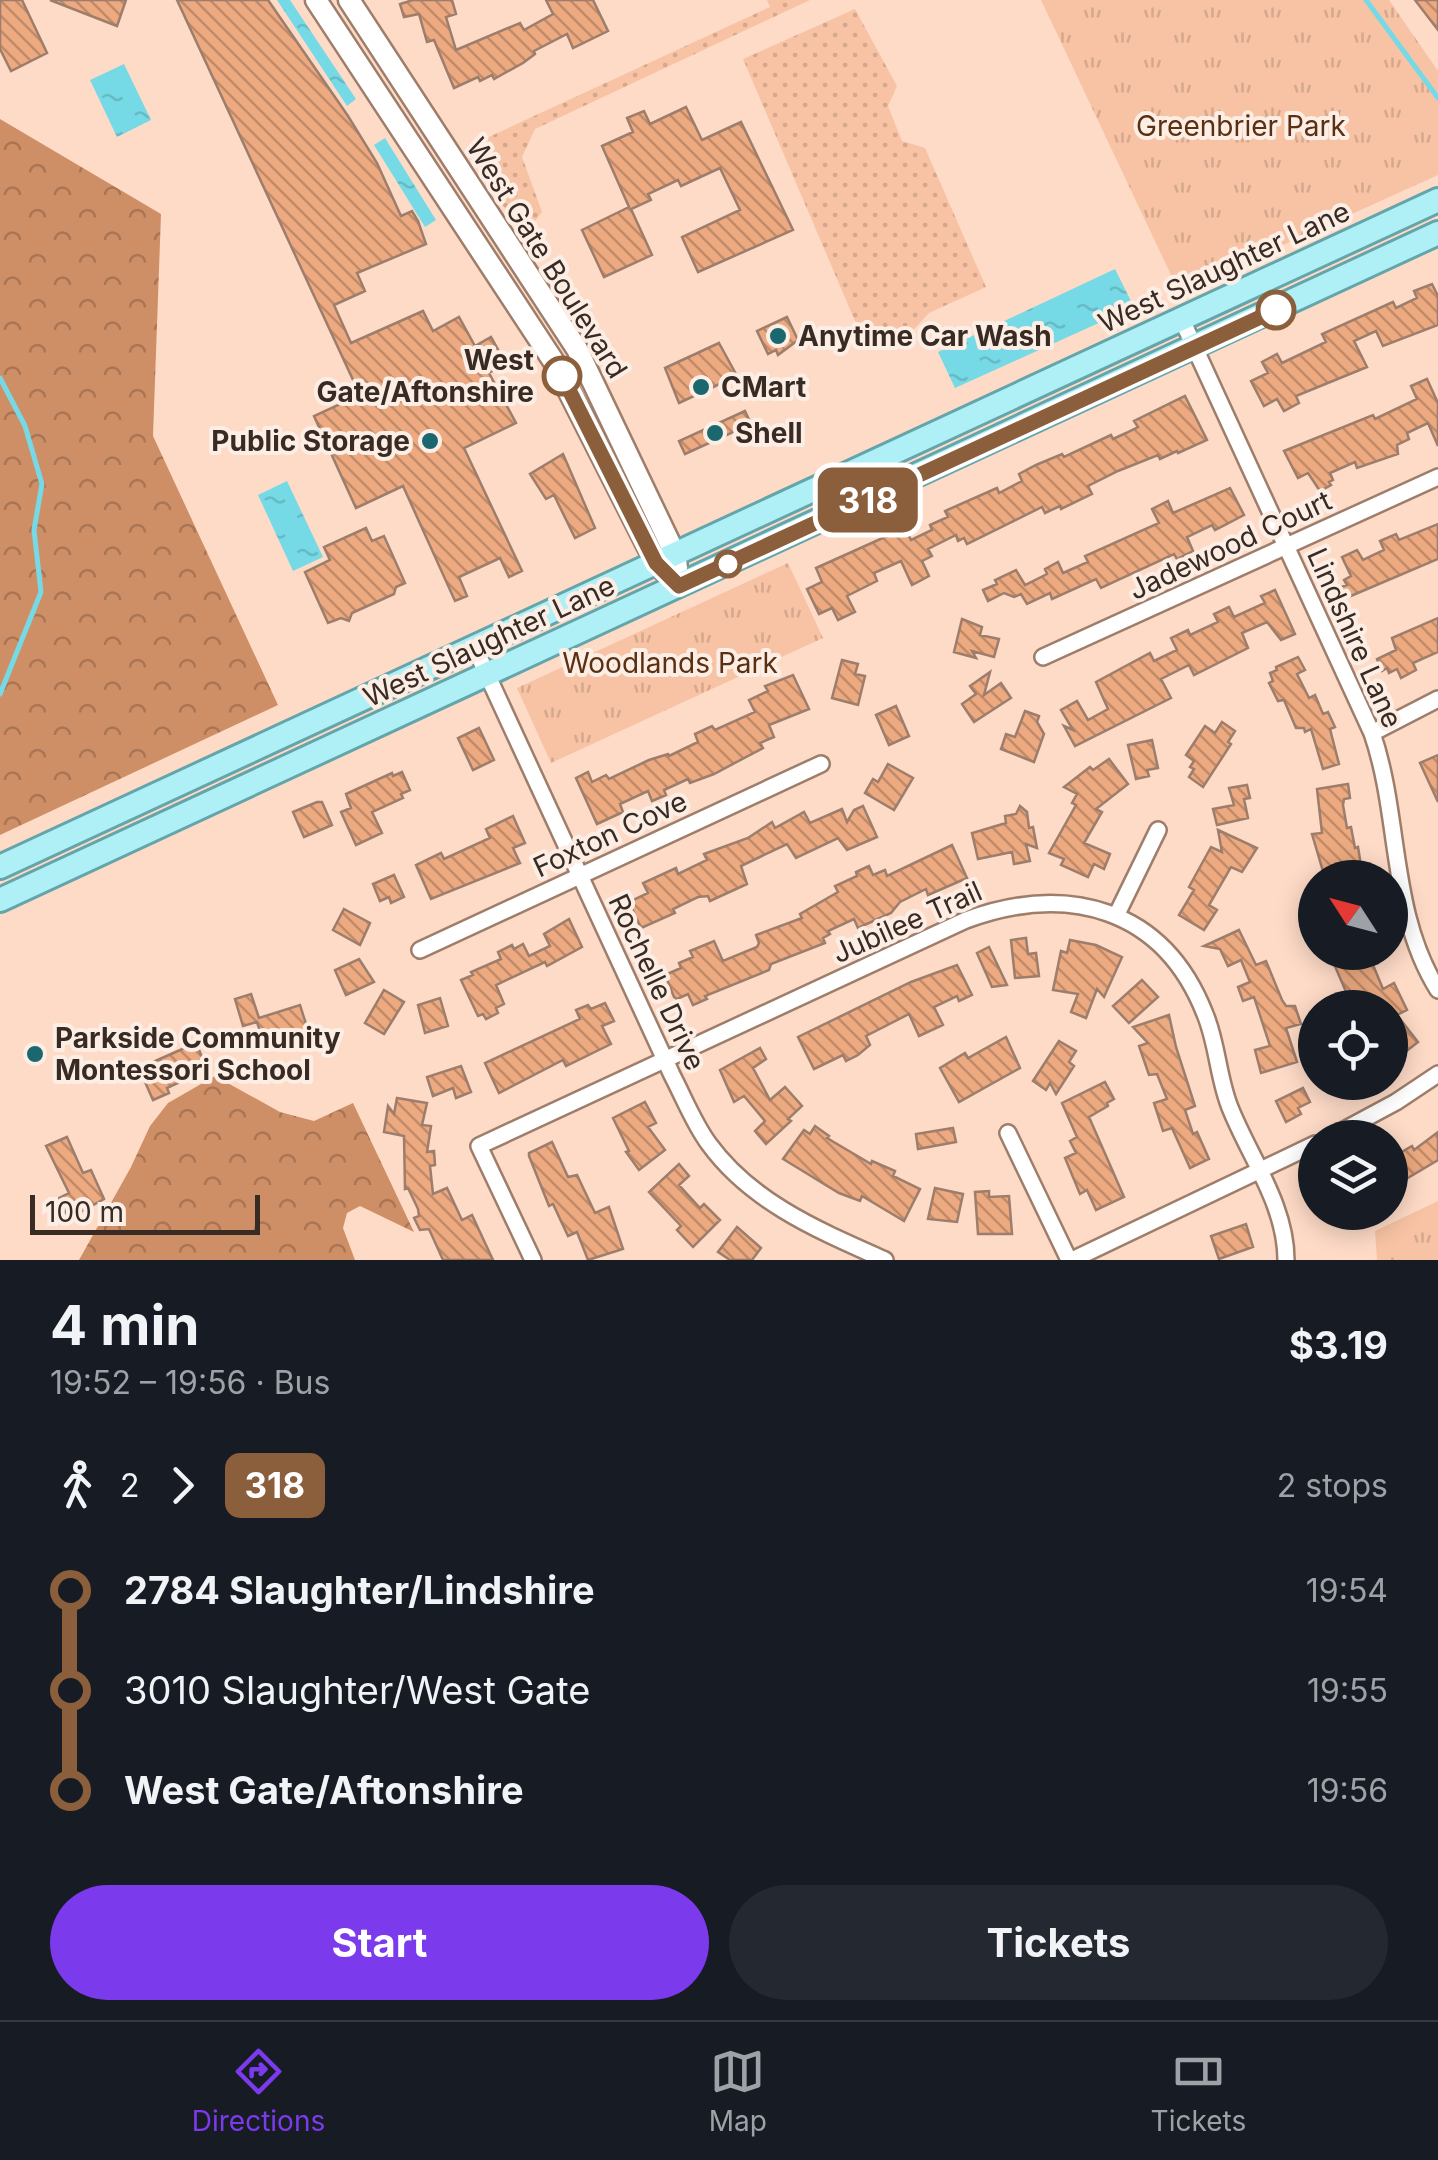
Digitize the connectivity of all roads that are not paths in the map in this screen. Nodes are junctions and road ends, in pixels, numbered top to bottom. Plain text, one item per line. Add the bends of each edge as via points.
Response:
1 (316, 0) edge
2 (350, 0) edge
3 (1438, 200) edge
4 (1438, 232) edge
5 (514, 250) junction
6 (492, 266) junction
7 (1182, 320) junction
8 (1195, 347) junction
9 (1438, 477) edge
10 (1287, 547) junction
11 (665, 559) junction
12 (679, 586) junction
13 (474, 646) junction
14 (1043, 657) dead end
15 (486, 676) junction
16 (1438, 699) edge
17 (1372, 732) junction
18 (821, 764) dead end
19 (1158, 830) dead end
20 (30, 853) junction
21 (0, 867) edge
22 (581, 875) junction
23 (43, 880) junction
24 (0, 900) edge
25 (1117, 914) junction
26 (420, 950) dead end
27 (1438, 990) edge
28 (665, 1060) junction
29 (1438, 1074) edge
30 (1362, 1120) edge
31 (1008, 1133) dead end
32 (1298, 1152) edge
33 (1259, 1171) junction
34 (533, 1260) edge
35 (885, 1260) edge
36 (1070, 1260) edge
37 (1286, 1260) edge

1 - 6 main road, West Gate Boulevard
2 - 5 main road, West Gate Boulevard
3 - 7 main road, West Slaughter Lane
4 - 8 main road, West Slaughter Lane
5 - 6 main road
5 - 11 main road, West Gate Boulevard via 595,381
6 - 11 main road, West Gate Boulevard
7 - 8 street, Lindshire Lane
7 - 11 main road, West Slaughter Lane
8 - 10 street, Lindshire Lane
8 - 12 main road, West Slaughter Lane
9 - 10 street, Jadewood Court
10 - 14 street, Jadewood Court
10 - 17 street, Lindshire Lane
11 - 12 main road, West Gate Boulevard
11 - 13 main road, West Slaughter Lane
12 - 15 main road, West Slaughter Lane
13 - 15 street, Rochelle Drive
13 - 20 main road, West Slaughter Lane
15 - 22 street, Rochelle Drive
15 - 23 main road, West Slaughter Lane
16 - 17 street
17 - 27 street, Lindshire Lane via 1407,920
18 - 22 street, Foxton Cove
19 - 25 street
20 - 21 main road, West Slaughter Lane
20 - 23 main road
22 - 26 street, Foxton Cove
22 - 28 street, Rochelle Drive
23 - 24 main road, West Slaughter Lane
25 - 28 street, Jubilee Trail via 1041,902 998,908
25 - 33 street, Jubilee Trail via 1180,966 1194,988 1228,1105
28 - 34 street, Jubilee Trail via 479,1146
28 - 35 street, Rochelle Drive via 706,1140 748,1186
29 - 30 street
31 - 36 street
32 - 33 street
33 - 36 street
33 - 37 street, Jubilee Trail via 1285,1235

